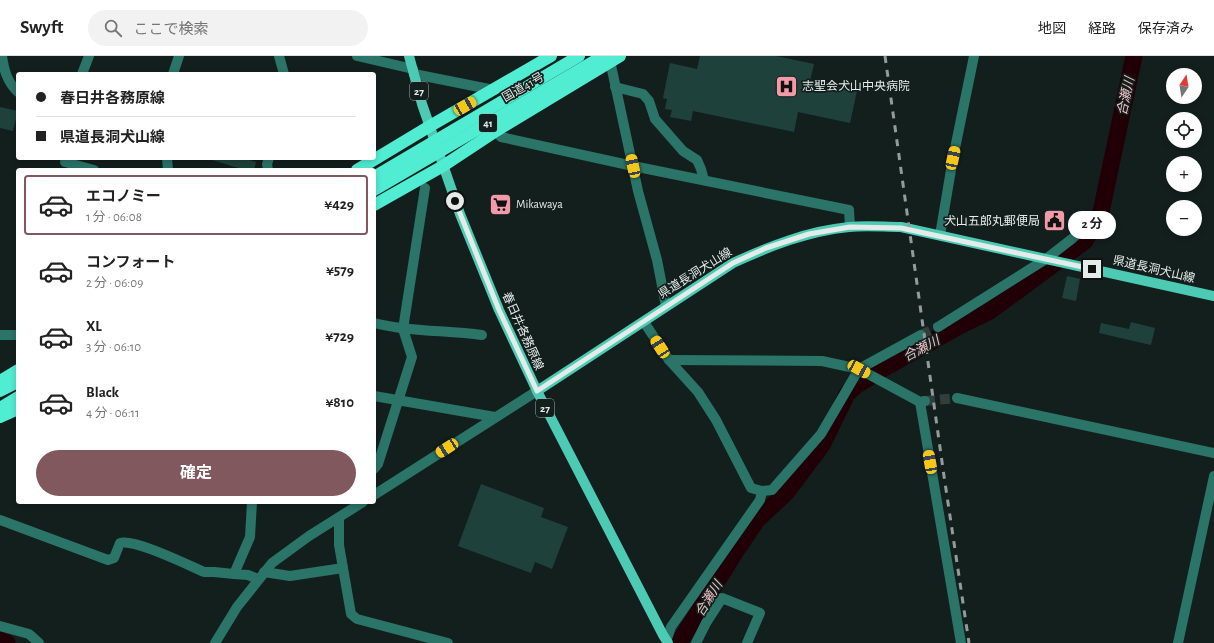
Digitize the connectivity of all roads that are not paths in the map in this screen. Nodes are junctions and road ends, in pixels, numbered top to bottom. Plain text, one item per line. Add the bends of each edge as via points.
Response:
1 (2, 56) edge
2 (89, 56) edge
3 (179, 56) edge
4 (279, 56) edge
5 (357, 56) edge
6 (410, 56) edge
7 (551, 56) edge
8 (579, 56) edge
9 (974, 56) edge
10 (610, 57) edge
11 (83, 72) edge
12 (174, 72) edge
13 (283, 72) edge
14 (413, 72) junction
15 (615, 87) junction
16 (16, 90) edge
17 (494, 90) junction
18 (430, 126) junction
19 (496, 131) junction
20 (376, 159) edge
21 (374, 160) edge
22 (65, 163) edge
23 (443, 166) junction
24 (633, 166) junction
25 (86, 168) edge
26 (360, 168) edge
27 (376, 176) edge
28 (704, 180) junction
29 (425, 188) dead end
30 (376, 189) edge
31 (376, 204) edge
32 (1090, 221) dead end
33 (850, 227) junction
34 (940, 235) junction
35 (1046, 259) junction
36 (1214, 296) edge
37 (666, 306) junction
38 (644, 322) junction
39 (376, 323) edge
40 (938, 327) tunnel mouth
41 (403, 329) junction
42 (0, 334) edge
43 (16, 335) edge
44 (482, 335) dead end
45 (922, 335) tunnel mouth
46 (669, 360) junction
47 (859, 369) junction
48 (16, 371) edge
49 (0, 381) edge
50 (16, 383) edge
51 (0, 391) edge
52 (537, 391) junction
53 (376, 396) edge
54 (16, 398) edge
55 (958, 398) tunnel mouth
56 (398, 399) junction
57 (0, 408) edge
58 (16, 410) edge
59 (0, 417) edge
60 (495, 417) junction
61 (1214, 453) edge
62 (376, 466) edge
63 (1214, 476) edge
64 (762, 491) junction
65 (376, 494) edge
66 (252, 504) edge
67 (350, 507) edge
68 (339, 518) junction
69 (0, 520) edge
70 (343, 568) junction
71 (234, 574) junction
72 (261, 576) junction
73 (0, 626) edge
74 (666, 641) edge
75 (39, 643) edge
76 (215, 643) edge
77 (448, 643) edge
78 (696, 643) edge
79 (747, 643) edge
80 (961, 643) edge
81 (1178, 643) edge

1 - 16 street via 7,79
2 - 11 street
3 - 12 street
4 - 13 street
5 - 14 street
6 - 14 main road, 春日井各務原線 / 27
7 - 17 highway
8 - 27 highway, 国道41号 / 41, bridge
9 - 34 street
10 - 15 street
10 - 19 highway
10 - 30 highway, 国道41号 / 41, bridge
14 - 17 street
14 - 18 main road, 春日井各務原線 / 27
15 - 24 street
15 - 28 street via 643,94 649,101 655,119 683,151 697,160
17 - 18 highway
18 - 20 highway
18 - 23 main road, 春日井各務原線 / 27
19 - 23 highway
19 - 24 street via 501,137
21 - 26 highway
22 - 25 street
23 - 31 highway
23 - 52 main road, 春日井各務原線 / 27 via 496,302
24 - 28 street
24 - 37 street
28 - 33 street via 849,210
29 - 41 street
32 - 35 street
33 - 34 main road, 県道長洞犬山線 via 901,228
33 - 37 main road, 県道長洞犬山線 via 809,234 766,248 733,263
34 - 35 main road, 県道長洞犬山線
35 - 36 main road, 県道長洞犬山線
35 - 40 street
37 - 38 main road, 県道長洞犬山線
38 - 46 street
38 - 52 main road, 県道長洞犬山線
39 - 41 street
41 - 44 street
41 - 56 street via 412,357
42 - 43 street
45 - 47 street
46 - 47 street via 822,361
46 - 64 street via 698,392 716,420 751,488
47 - 64 street via 821,434 772,490
47 - 80 street via 922,401
48 - 49 highway
50 - 51 highway
52 - 60 street
52 - 74 main road, 春日井各務原線 / 27
53 - 56 street
54 - 57 highway
55 - 61 street
56 - 60 street
56 - 62 street
58 - 59 highway
60 - 65 street
63 - 81 street
64 - 74 street via 760,500 671,627
66 - 71 street via 250,537
67 - 68 street
68 - 70 street via 339,545
68 - 72 street via 272,563
69 - 71 street via 108,560 114,558 120,543 125,542 204,572
70 - 72 street via 290,576
70 - 77 street via 351,614 357,619
71 - 72 street
72 - 76 street via 237,607
73 - 75 street via 28,634
78 - 79 street via 722,598 760,613

